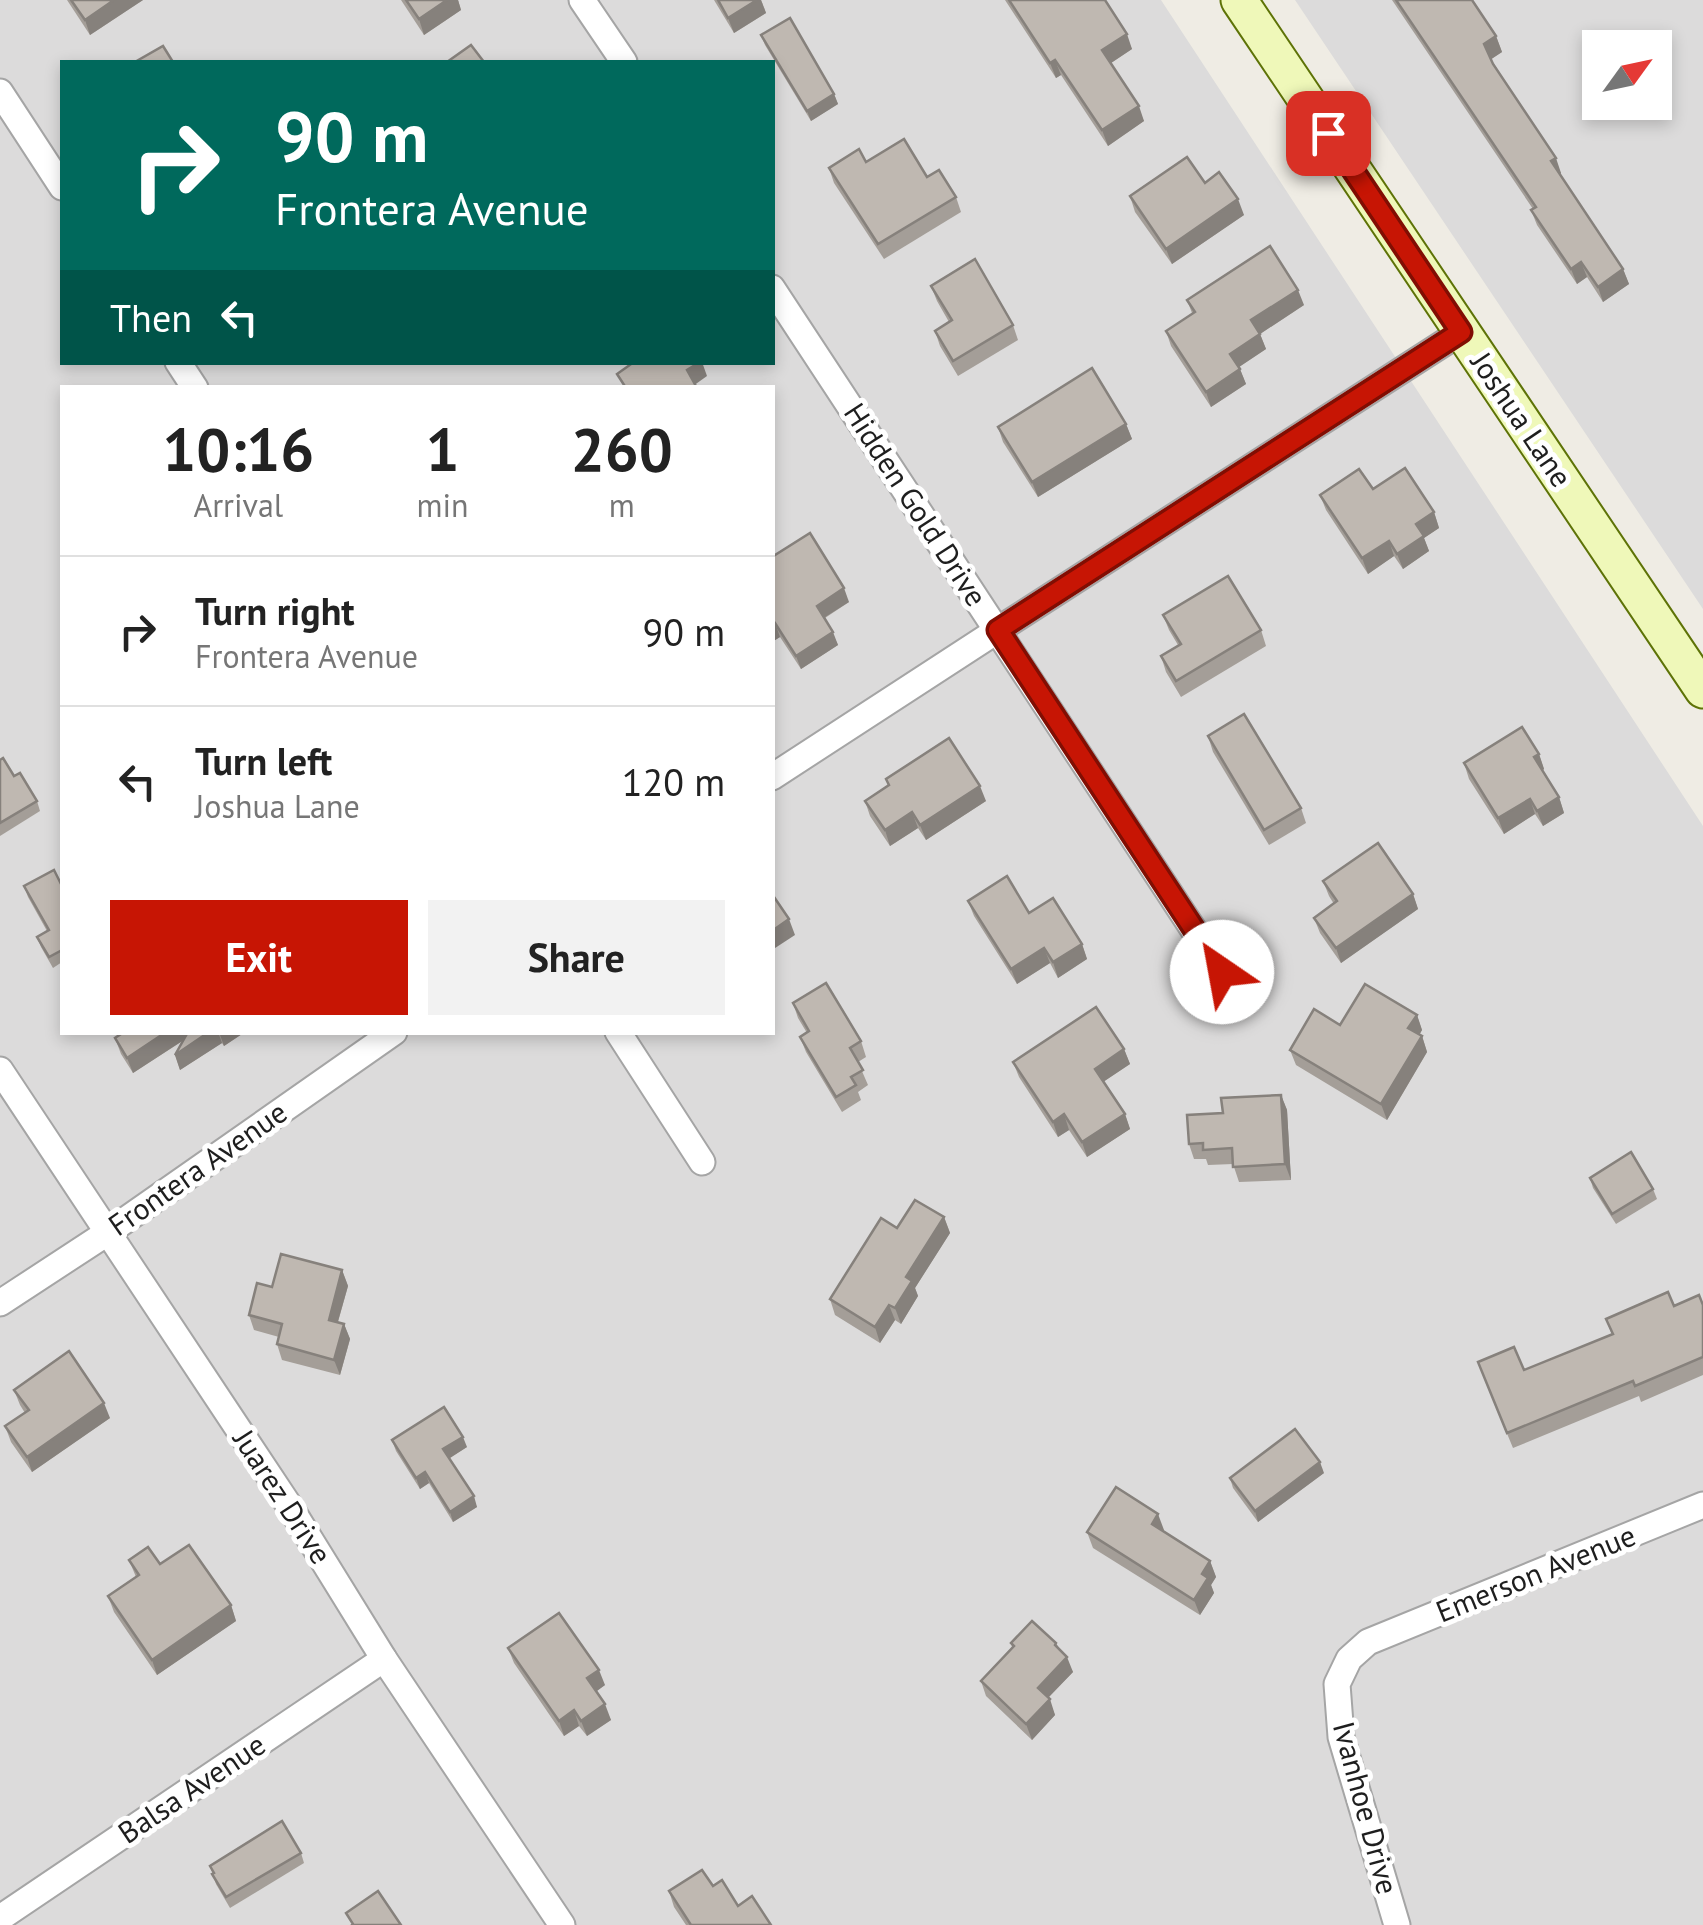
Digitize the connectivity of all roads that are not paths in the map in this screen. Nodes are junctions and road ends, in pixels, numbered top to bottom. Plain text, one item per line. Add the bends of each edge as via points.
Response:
1 (582, 0) edge
2 (1239, 0) edge
3 (623, 60) edge
4 (0, 92) edge
5 (60, 184) edge
6 (775, 293) edge
7 (1461, 332) junction
8 (998, 630) junction
9 (1703, 690) edge
10 (775, 775) edge
11 (1222, 972) dead end
12 (390, 1035) edge
13 (620, 1035) edge
14 (0, 1070) edge
15 (702, 1162) dead end
16 (107, 1233) junction
17 (0, 1304) edge
18 (1703, 1505) edge
19 (1368, 1642) joint
20 (384, 1659) junction
21 (0, 1918) edge
22 (562, 1925) edge
23 (1397, 1925) edge

1 - 3 street
2 - 7 main road, Joshua Lane
4 - 5 street
6 - 8 street, Hidden Gold Drive
7 - 8 street
7 - 9 main road, Joshua Lane
8 - 10 street
8 - 11 street, Hidden Gold Drive
12 - 16 street, Frontera Avenue
13 - 15 street
14 - 16 street, Juarez Drive
16 - 17 street, Frontera Avenue
16 - 20 street, Juarez Drive
18 - 19 street, Emerson Avenue
19 - 23 street, Ivanhoe Drive via 1336,1684 1342,1736
20 - 21 street, Balsa Avenue
20 - 22 street, Juarez Drive

